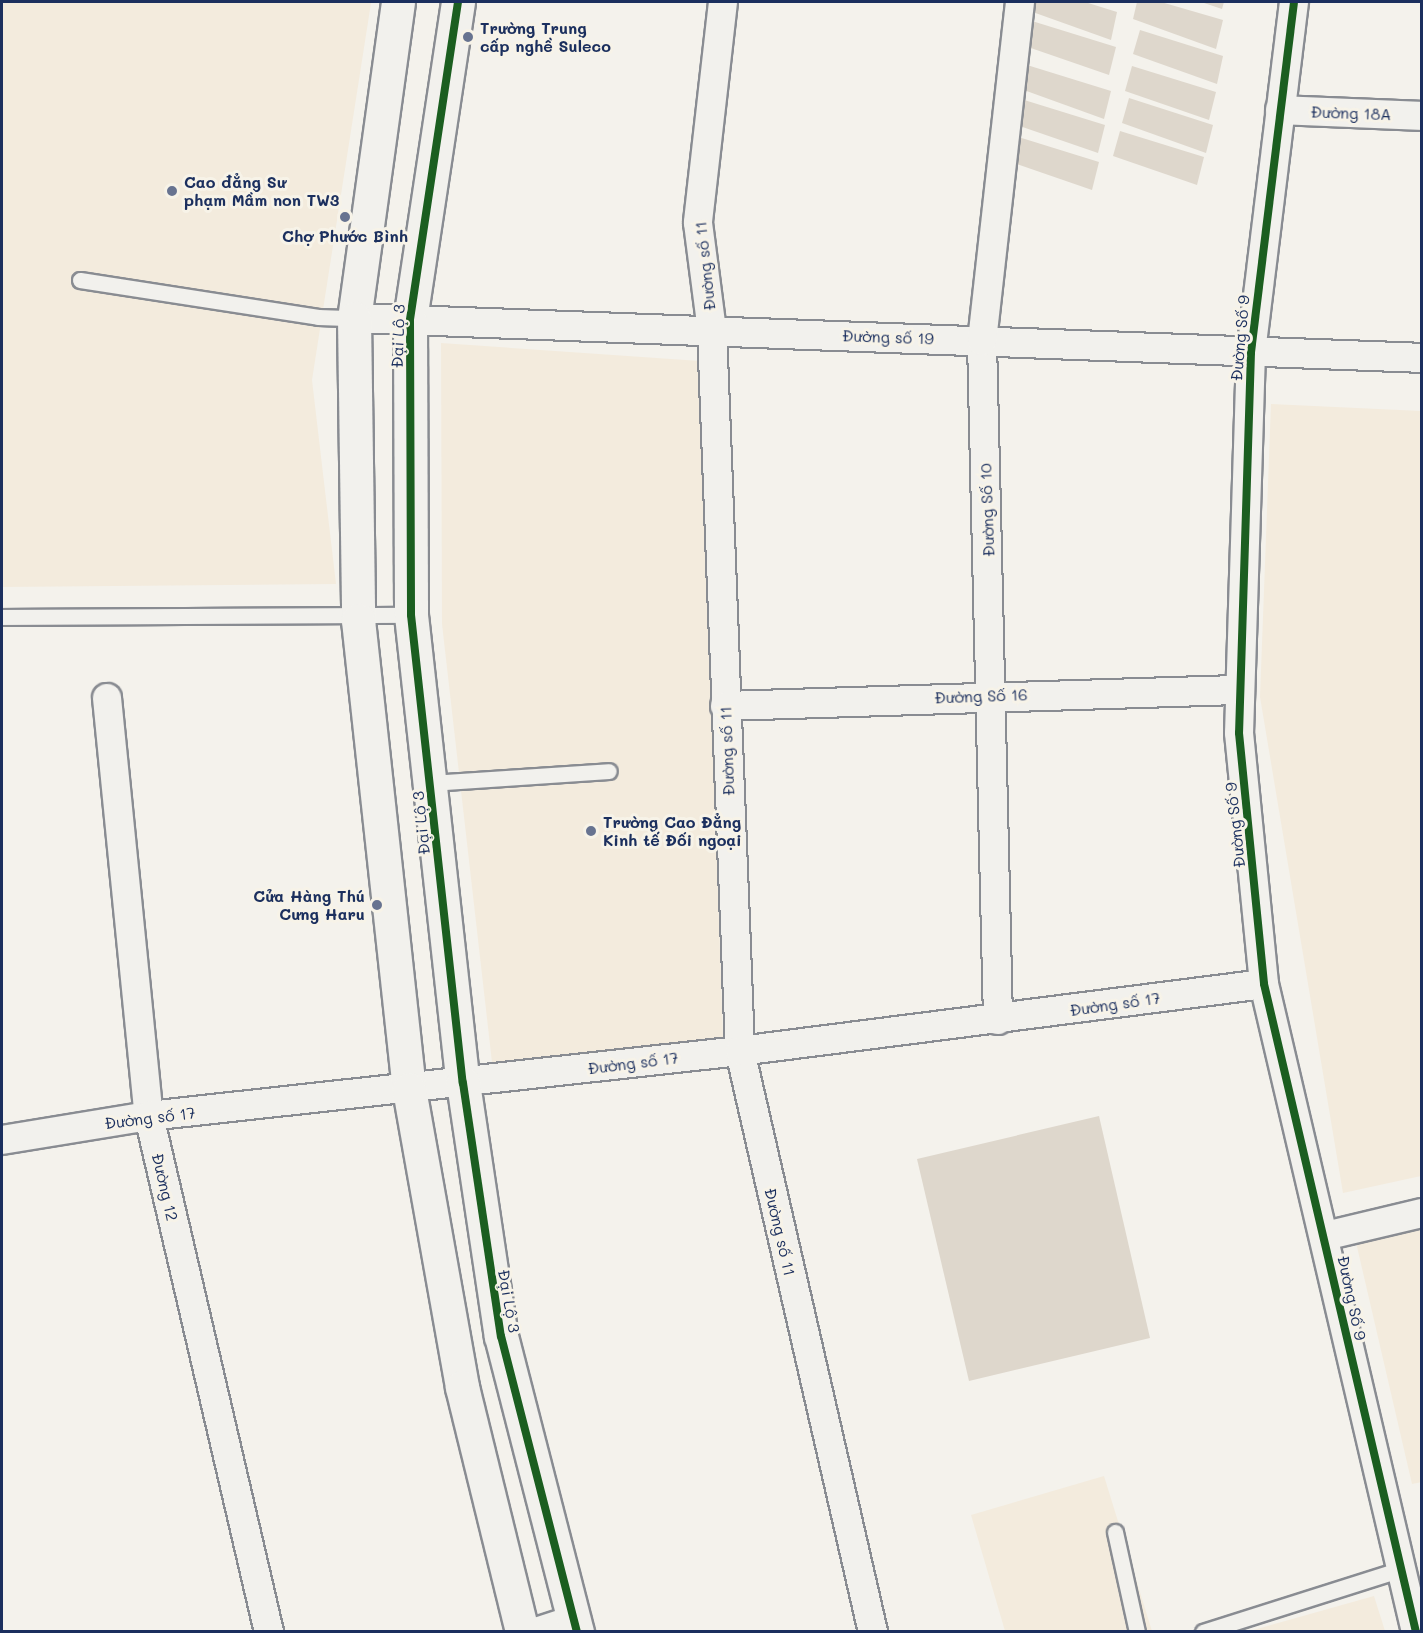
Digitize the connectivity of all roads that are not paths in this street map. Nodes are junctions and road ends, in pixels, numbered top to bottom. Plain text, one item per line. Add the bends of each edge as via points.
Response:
1 (398, 2) edge
2 (458, 2) edge
3 (723, 2) edge
4 (1020, 2) edge
5 (1294, 2) edge
6 (1280, 110) junction
7 (1422, 116) edge
8 (80, 280) dead end
9 (354, 318) junction
10 (410, 321) junction
11 (712, 330) junction
12 (982, 340) junction
13 (1251, 352) junction
14 (1422, 358) edge
15 (411, 615) junction
16 (2, 617) edge
17 (358, 620) junction
18 (1238, 690) junction
19 (993, 696) junction
20 (107, 698) dead end
21 (725, 706) junction
22 (609, 771) dead end
23 (430, 783) junction
24 (1264, 984) junction
25 (998, 1020) junction
26 (740, 1051) junction
27 (463, 1083) junction
28 (409, 1089) junction
29 (149, 1116) junction
30 (2, 1140) edge
31 (1422, 1213) edge
32 (1325, 1236) junction
33 (1115, 1532) dead end
34 (1398, 1570) junction
35 (575, 1626) edge
36 (269, 1632) edge
37 (522, 1632) edge
38 (536, 1632) edge
39 (873, 1632) edge
40 (1137, 1632) edge
41 (1203, 1632) edge
42 (1416, 1632) edge

1 - 9 street
2 - 10 street, Đại Lộ 3
3 - 11 street, Đường số 11 via 698,223
4 - 12 street, Đường Số 10
5 - 6 street, Đường Số 9
6 - 7 street, Đường 18A
6 - 13 street, Đường Số 9
8 - 9 lane via 318,317
9 - 10 street, Đường số 19
9 - 17 street
10 - 11 street, Đường số 19
10 - 15 street, Đại Lộ 3
11 - 12 street, Đường số 19
11 - 21 street, Đường số 11
12 - 13 street, Đường số 19
12 - 19 street, Đường Số 10
13 - 14 street, Đường số 19
13 - 18 street, Đường Số 9
15 - 17 lane
15 - 23 street, Đại Lộ 3
16 - 17 lane
17 - 28 street
18 - 19 street, Đường Số 16
18 - 24 street, Đường Số 9
19 - 21 street, Đường Số 16
19 - 25 street, Đường Số 10
20 - 29 street, Đường 12
21 - 26 street, Đường số 11
22 - 23 lane
23 - 27 street, Đại Lộ 3
24 - 25 street, Đường số 17
24 - 32 street, Đường Số 9
25 - 26 street, Đường số 17
26 - 27 street, Đường số 17
26 - 39 street, Đường số 11
27 - 28 street, Đường số 17
27 - 35 street, Đại Lộ 3 via 501,1336
28 - 29 street, Đường số 17
28 - 37 street via 462,1387
29 - 30 street, Đường số 17
29 - 36 street, Đường 12
31 - 32 street
32 - 34 street, Đường Số 9
33 - 40 lane
34 - 41 lane
34 - 42 street, Đường Số 9
35 - 38 street

